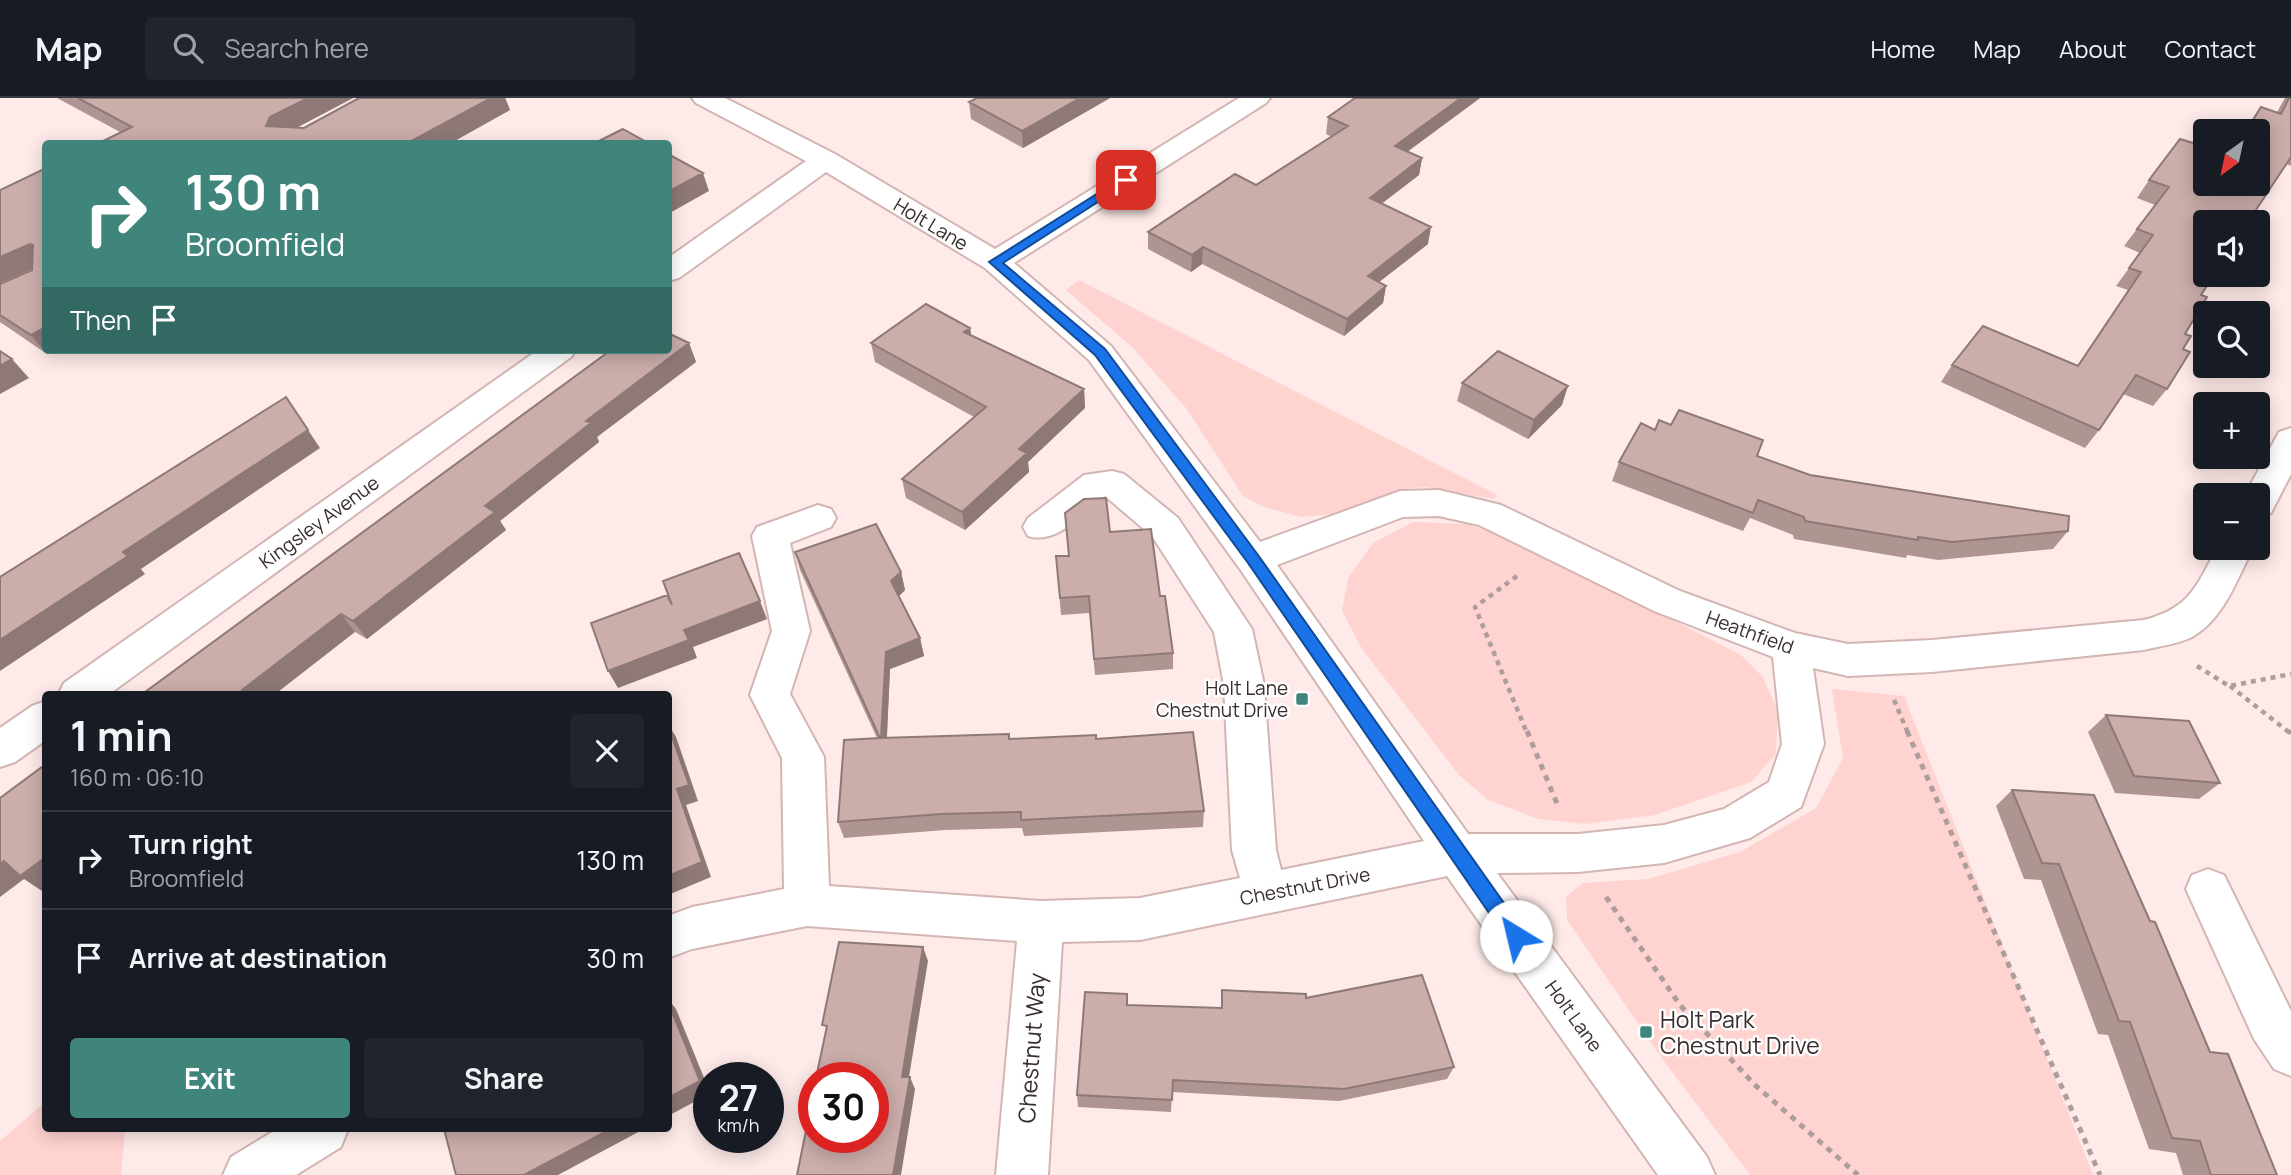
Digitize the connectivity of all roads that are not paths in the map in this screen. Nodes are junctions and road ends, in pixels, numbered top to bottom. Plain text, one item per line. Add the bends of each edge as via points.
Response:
1 (705, 98) edge
2 (1257, 98) edge
3 (825, 160) junction
4 (995, 262) junction
5 (672, 269) edge
6 (554, 354) edge
7 (2291, 440) edge
8 (2269, 483) edge
9 (818, 518) dead end
10 (1041, 527) dead end
11 (1253, 559) junction
12 (2229, 560) edge
13 (1791, 648) junction
14 (84, 691) edge
15 (42, 721) edge
16 (0, 750) edge
17 (1457, 854) junction
18 (2208, 889) dead end
19 (1266, 894) junction
20 (807, 905) junction
21 (1041, 922) junction
22 (672, 936) edge
23 (2291, 1052) edge
24 (318, 1132) edge
25 (249, 1175) edge
26 (1022, 1175) edge
27 (1689, 1175) edge

1 - 3 street, Holt Lane
2 - 4 street
3 - 4 street, Holt Lane
3 - 5 street
4 - 11 street, Holt Lane via 1100,352
6 - 14 street, Kingsley Avenue
7 - 8 street
9 - 20 street via 770,536 791,631 770,695 803,757
10 - 19 street via 1096,484 1112,483 1165,527 1233,629 1244,685 1254,850
11 - 13 street, Heathfield via 1400,505 1439,503 1488,514 1667,601
11 - 17 street, Holt Lane
12 - 13 street, Heathfield via 2204,606 2178,626 2144,635 1848,660
13 - 17 street, Chestnut Drive via 1803,744 1786,794 1735,825 1664,844 1578,853
15 - 16 street
17 - 19 street, Chestnut Drive
17 - 27 street, Holt Lane
18 - 23 street via 2271,1023
19 - 21 street, Chestnut Drive via 1140,919
20 - 21 street, Chestnut Drive
20 - 22 street, Chestnut Drive
21 - 26 street, Chestnut Way
24 - 25 street

